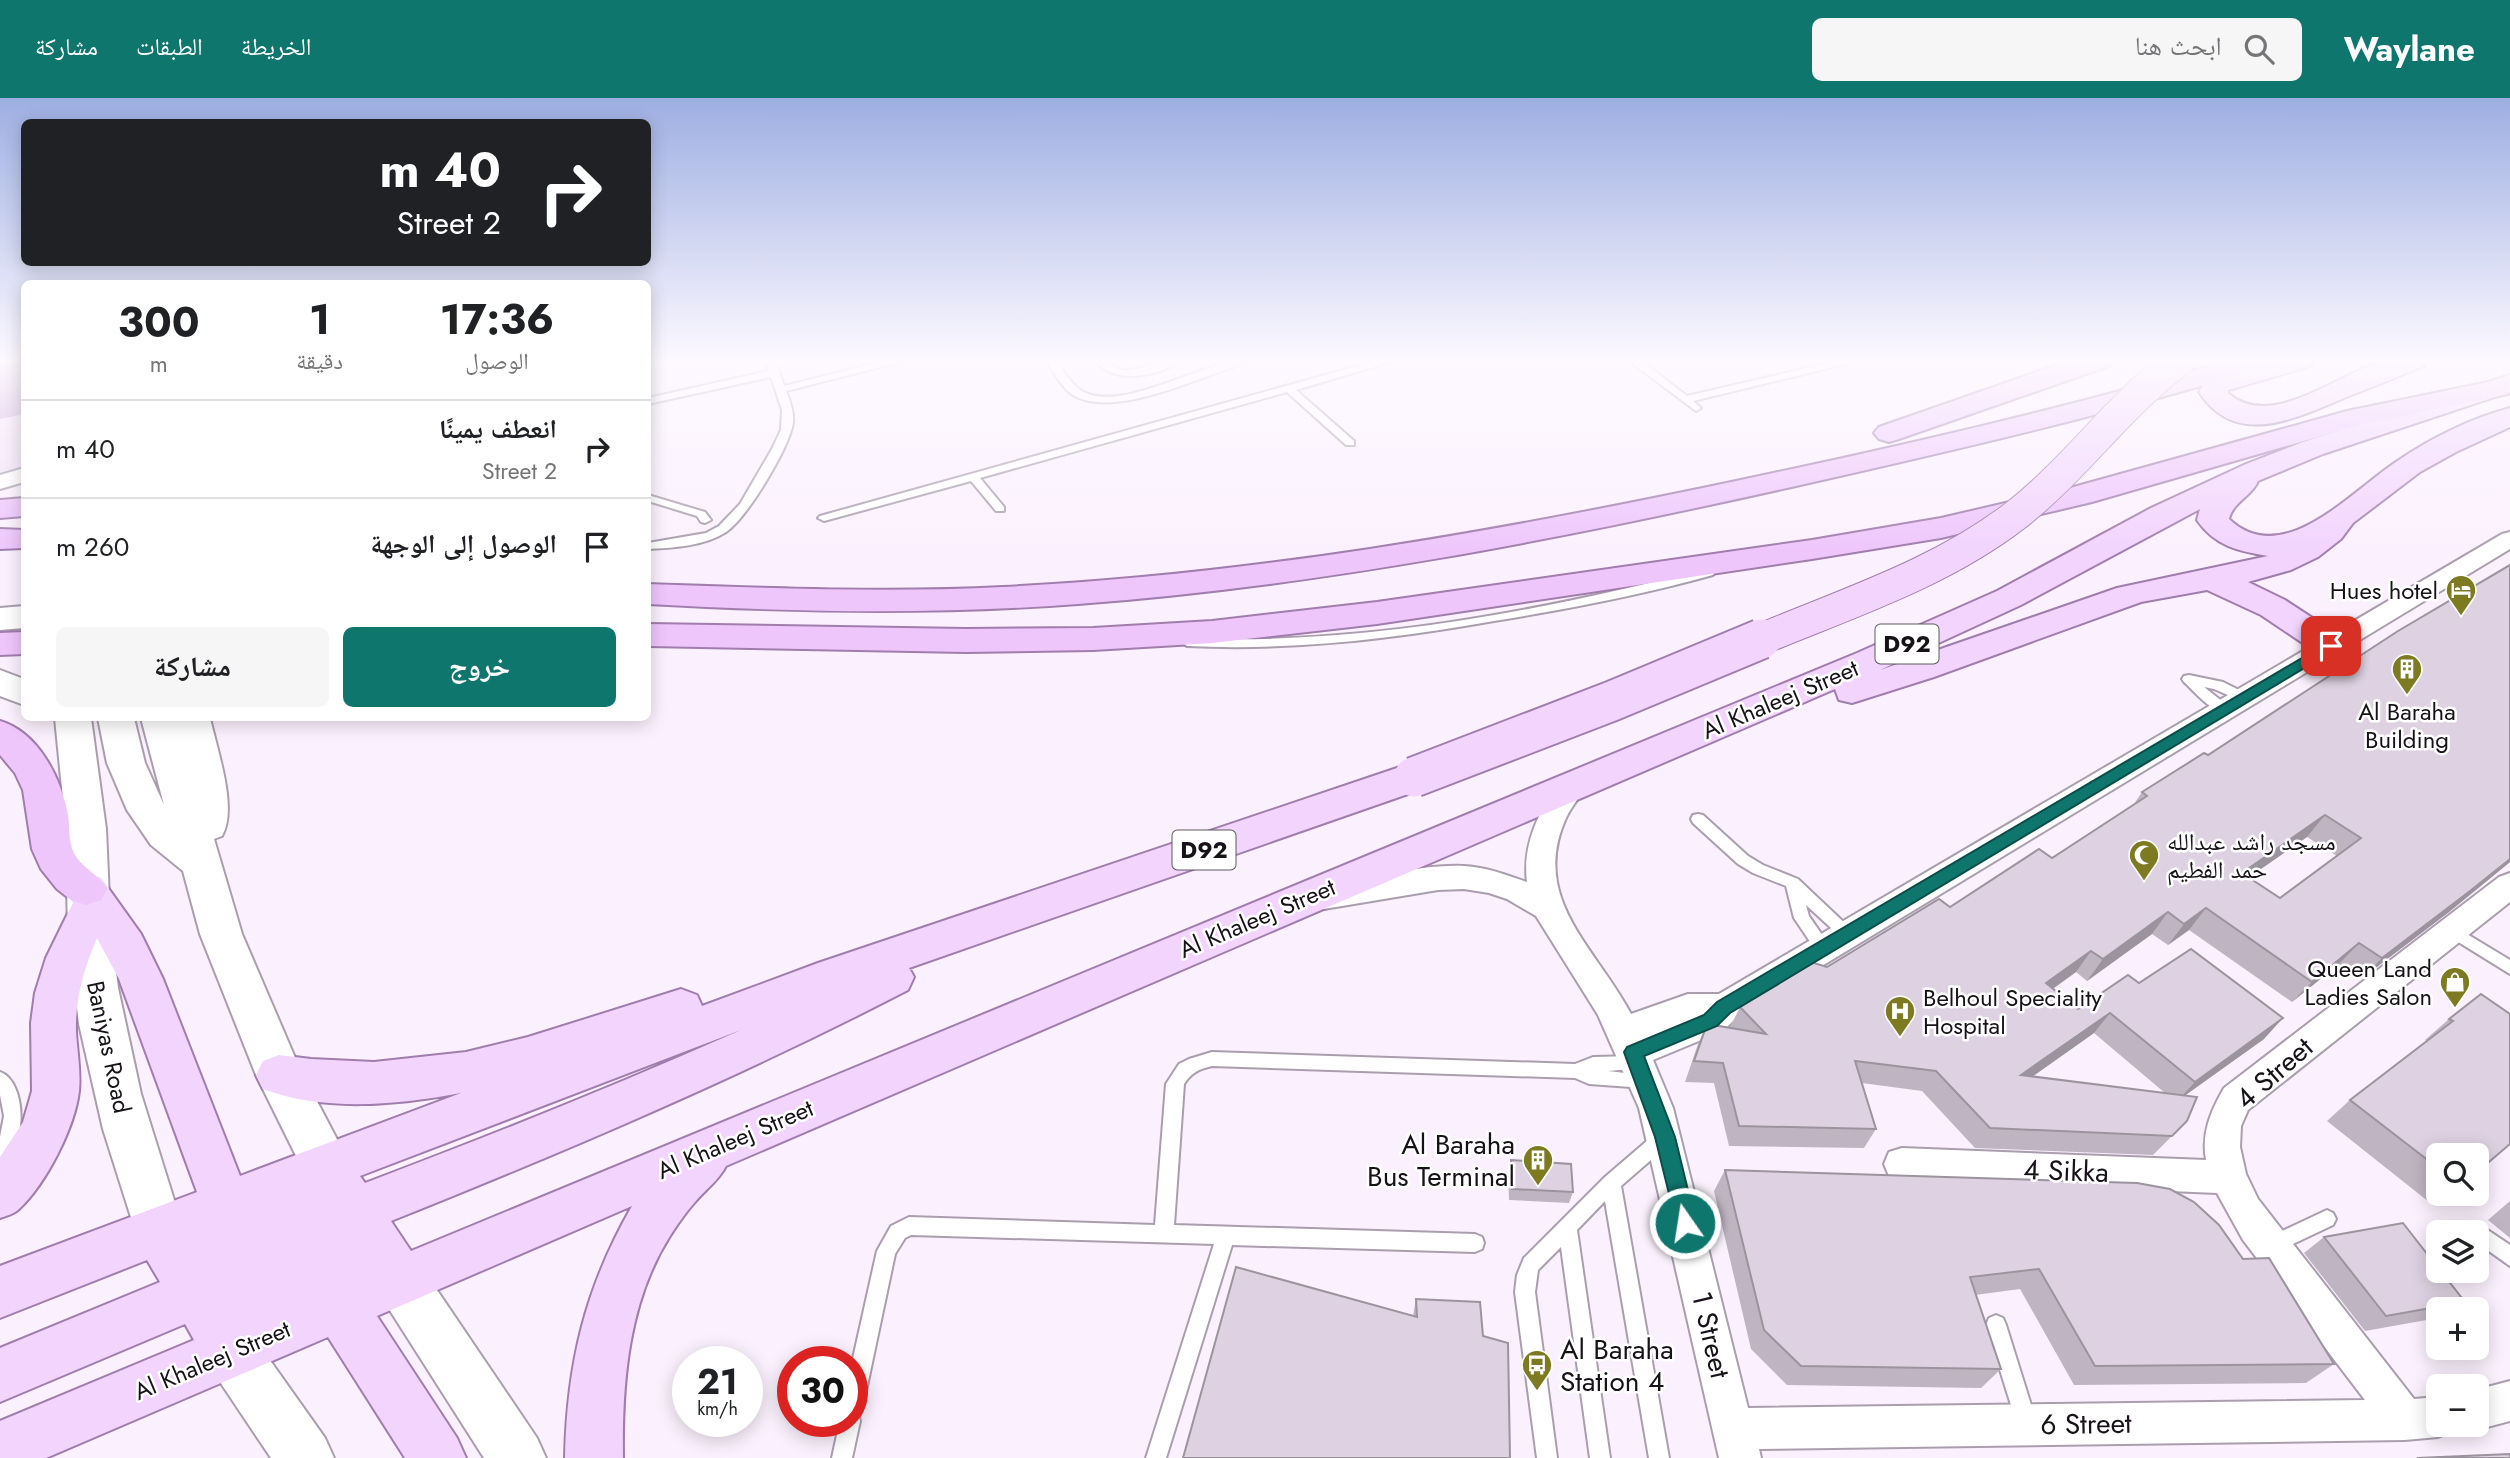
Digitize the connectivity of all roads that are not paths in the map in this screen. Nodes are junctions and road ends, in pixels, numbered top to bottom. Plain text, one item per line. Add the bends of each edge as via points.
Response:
1 (786, 423) edge
2 (1165, 423) edge
3 (1328, 423) edge
4 (1915, 423) edge
5 (2023, 423) edge
6 (2108, 423) edge
7 (2328, 423) edge
8 (2392, 423) edge
9 (2475, 423) edge
10 (1350, 443) dead end
11 (2257, 470) junction
12 (973, 477) junction
13 (21, 478) edge
14 (0, 483) edge
15 (651, 499) edge
16 (21, 508) edge
17 (0, 509) edge
18 (1000, 509) dead end
19 (2342, 517) junction
20 (824, 518) dead end
21 (1593, 519) junction
22 (705, 520) dead end
23 (0, 539) edge
24 (21, 539) edge
25 (2510, 539) edge
26 (651, 546) edge
27 (2207, 579) junction
28 (651, 594) edge
29 (21, 596) edge
30 (0, 598) edge
31 (21, 617) edge
32 (0, 619) edge
33 (21, 630) edge
34 (0, 632) edge
35 (651, 635) edge
36 (21, 643) edge
37 (0, 644) edge
38 (2331, 646) junction
39 (0, 682) edge
40 (21, 692) edge
41 (1736, 717) junction
42 (73, 721) edge
43 (117, 721) edge
44 (160, 721) edge
45 (193, 721) edge
46 (0, 734) edge
47 (1572, 786) junction
48 (1698, 819) dead end
49 (199, 862) junction
50 (1793, 883) junction
51 (2510, 885) edge
52 (1300, 899) junction
53 (87, 901) junction
54 (1547, 908) junction
55 (992, 921) junction
56 (2452, 931) junction
57 (1847, 934) junction
58 (1823, 948) junction
59 (2510, 968) edge
60 (834, 976) junction
61 (1635, 1057) junction
62 (279, 1075) junction
63 (0, 1079) edge
64 (1665, 1137) junction
65 (721, 1145) junction
66 (0, 1154) edge
67 (1902, 1164) dead end
68 (326, 1166) junction
69 (2229, 1177) junction
70 (1611, 1184) junction
71 (0, 1195) edge
72 (226, 1205) junction
73 (355, 1210) junction
74 (2327, 1219) dead end
75 (1567, 1226) junction
76 (159, 1233) junction
77 (1164, 1233) junction
78 (1226, 1235) junction
79 (2489, 1240) edge
80 (1475, 1243) dead end
81 (2270, 1245) junction
82 (278, 1250) junction
83 (2510, 1257) edge
84 (400, 1280) junction
85 (0, 1292) edge
86 (196, 1293) junction
87 (338, 1307) junction
88 (1996, 1325) dead end
89 (866, 1346) edge
90 (231, 1352) junction
91 (0, 1374) edge
92 (2510, 1401) edge
93 (2489, 1407) edge
94 (2421, 1418) edge
95 (2028, 1425) junction
96 (847, 1437) edge
97 (1737, 1443) edge
98 (0, 1449) edge
99 (305, 1458) edge
100 (437, 1458) edge
101 (517, 1458) edge
102 (594, 1458) edge
103 (842, 1458) edge
104 (1156, 1458) edge
105 (1547, 1458) edge
106 (1600, 1458) edge
107 (1659, 1458) edge

1 - 26 lane via 783,439 736,519 701,539
2 - 12 lane
3 - 10 lane
4 - 21 highway via 1826,454
5 - 21 highway
6 - 55 main road, D92, bridge via 2035,500 1969,548 1912,576 1649,687 1414,777
7 - 35 highway via 2127,484 2004,515 1870,541 1329,621 1123,638 976,641
8 - 11 main road, Al Khaleej Street / D92
9 - 19 main road
11 - 19 main road via 2213,514 2217,526 2233,537 2255,546 2286,547
11 - 41 main road, Al Khaleej Street / D92 via 1998,603
12 - 18 lane
12 - 20 lane
13 - 14 street
15 - 22 lane via 701,514
16 - 17 highway
19 - 27 main road via 2325,538 2297,555 2261,569
21 - 28 highway via 1365,560 1151,587 925,601
23 - 24 highway
25 - 38 street
27 - 38 main road via 2266,602
27 - 41 main road via 2118,598 1876,684
29 - 30 main road
31 - 32 main road
33 - 34 main road
36 - 37 highway
38 - 57 street
39 - 40 main road
41 - 47 main road, Al Khaleej Street / D92
42 - 53 main road, Baniyas Road via 85,820
43 - 49 main road via 126,763 141,798 163,832
44 - 49 main road
45 - 49 main road via 209,805
46 - 53 highway via 30,763 40,782 53,854
47 - 52 main road, Al Khaleej Street / D92
47 - 54 street, 1 Street via 1551,815 1541,850
48 - 50 lane via 1743,860
49 - 62 main road via 221,934
50 - 57 lane
50 - 58 lane via 1802,918
51 - 56 street, 4 Street
52 - 54 street, 1 Street via 1455,876 1503,884
52 - 65 main road, Al Khaleej Street
53 - 71 main road via 55,1002 56,1076 49,1115 27,1160
53 - 72 main road via 125,946 141,979
53 - 76 main road, Baniyas Road via 99,1012 113,1082
54 - 61 street, 1 Street via 1560,934 1594,979
55 - 60 main road
55 - 73 main road via 841,1004 668,1086
56 - 59 lane
56 - 69 street, 4 Street via 2236,1099 2221,1133
57 - 58 street
58 - 61 street via 1710,1021
60 - 62 main road via 674,1010 462,1073 366,1084
60 - 68 main road
61 - 64 street, 1 Street
61 - 77 lane via 1589,1077 1576,1070 1199,1061 1179,1074 1175,1084
62 - 68 main road
63 - 66 lane via 12,1096 14,1118
64 - 70 lane
64 - 97 street, 1 Street
65 - 84 main road, Al Khaleej Street
65 - 102 main road via 696,1166 654,1215 622,1273 602,1352
67 - 69 street, 4 Sikka
68 - 72 main road
68 - 73 main road
68 - 82 main road via 301,1201
69 - 81 street, 4 Street
70 - 75 lane
70 - 107 lane
72 - 76 main road
72 - 82 main road
73 - 82 main road
73 - 84 main road
74 - 81 lane
75 - 105 lane via 1526,1275
75 - 106 lane
76 - 82 main road
76 - 85 main road
76 - 86 main road, Baniyas Road
77 - 78 lane
77 - 89 lane via 909,1226 898,1232 886,1251
78 - 80 lane
78 - 104 lane
79 - 83 lane
81 - 94 street, 4 Street
82 - 84 main road
82 - 86 main road
82 - 87 main road
82 - 90 main road
84 - 87 main road, Al Khaleej Street
84 - 101 main road
86 - 90 main road, Baniyas Road
86 - 91 main road
87 - 90 main road, Al Khaleej Street
87 - 100 main road
88 - 95 lane
90 - 98 main road, Al Khaleej Street
90 - 99 main road
92 - 93 street
94 - 95 street, 6 Street
95 - 97 street, 6 Street
96 - 103 lane

